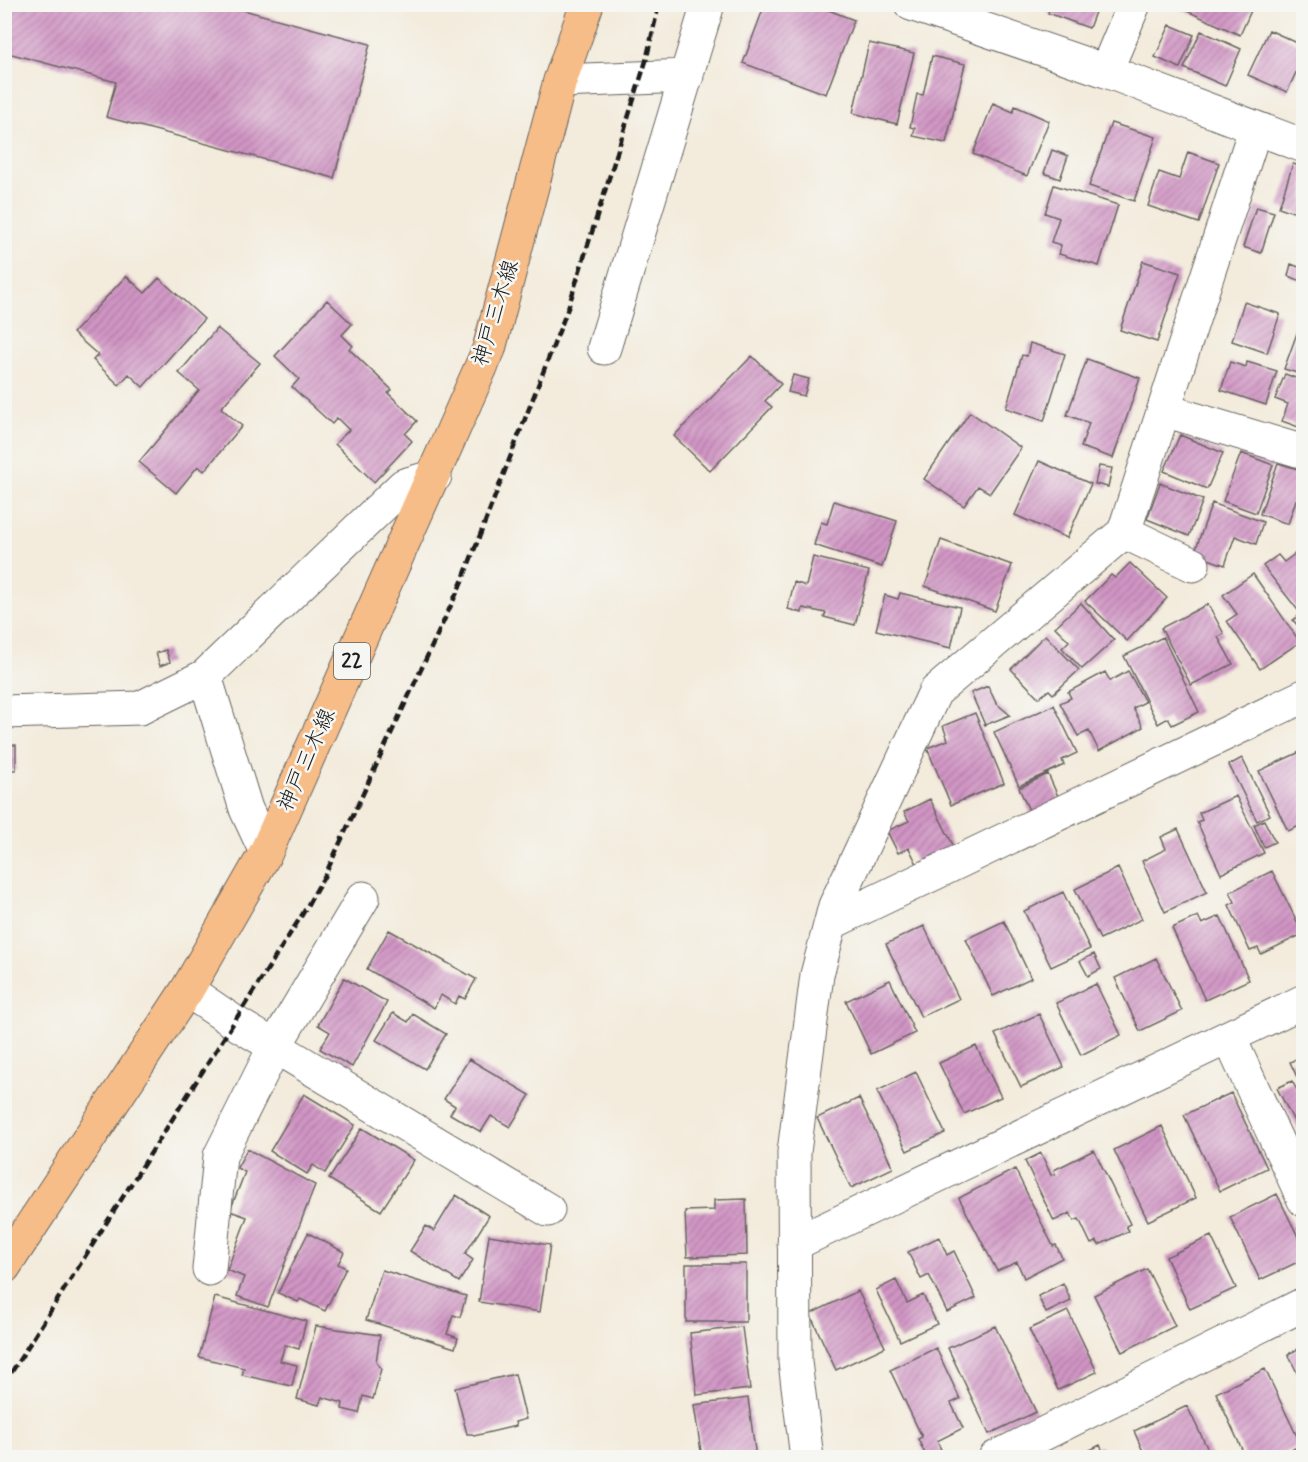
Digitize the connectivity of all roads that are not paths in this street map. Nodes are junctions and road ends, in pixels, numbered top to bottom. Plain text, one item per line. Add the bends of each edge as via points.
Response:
1 (587, 4) edge
2 (708, 4) edge
3 (910, 4) edge
4 (1134, 4) edge
5 (1106, 71) junction
6 (687, 76) junction
7 (560, 81) junction
8 (1255, 129) junction
9 (1304, 146) edge
10 (604, 348) dead end
11 (1164, 410) junction
12 (1304, 452) edge
13 (435, 476) junction
14 (1124, 532) junction
15 (1193, 565) dead end
16 (205, 676) junction
17 (1304, 696) edge
18 (4, 712) edge
19 (266, 852) junction
20 (363, 898) dead end
21 (833, 922) junction
22 (187, 990) junction
23 (1304, 1001) edge
24 (1229, 1037) junction
25 (275, 1046) junction
26 (1304, 1200) edge
27 (548, 1210) dead end
28 (794, 1244) junction
29 (4, 1267) edge
30 (209, 1269) dead end
31 (1304, 1304) edge
32 (807, 1458) edge
33 (995, 1458) edge

1 - 7 main road, 神戸三木線 / 22
2 - 6 street
3 - 5 street
4 - 5 street
5 - 8 street
6 - 7 street
6 - 10 street
7 - 13 main road, 神戸三木線 / 22 via 489,349
8 - 9 street
8 - 11 street
11 - 12 street
11 - 14 street
13 - 16 street via 404,485
13 - 19 main road, 神戸三木線 / 22
14 - 15 street
14 - 21 street via 935,692 835,906
16 - 18 street via 140,708
16 - 19 street via 246,809
17 - 21 street
19 - 22 main road, 神戸三木線 / 22
20 - 25 street
21 - 28 street via 817,975 794,1152
22 - 25 street
22 - 29 main road, 神戸三木線 / 22
23 - 24 street
24 - 26 street
24 - 28 street
25 - 27 street
25 - 30 street via 220,1156
28 - 32 street via 795,1362
31 - 33 street

